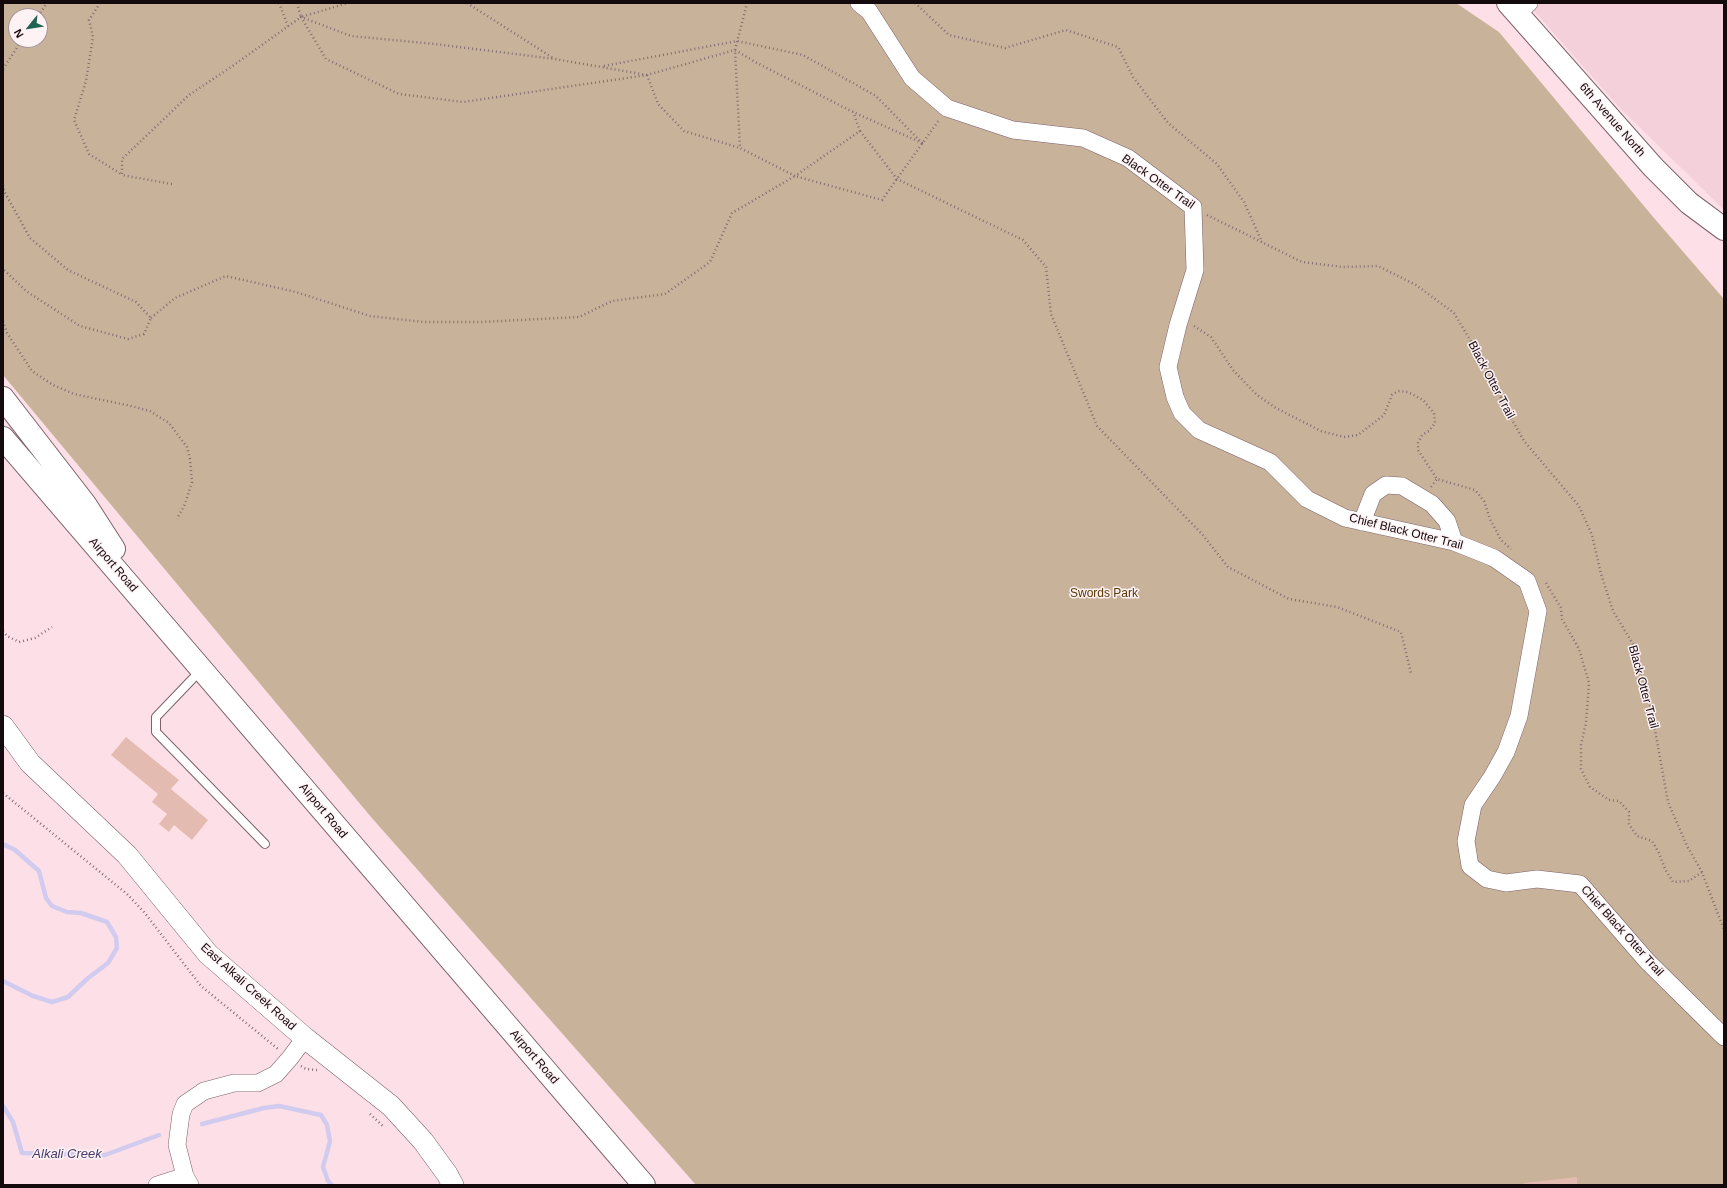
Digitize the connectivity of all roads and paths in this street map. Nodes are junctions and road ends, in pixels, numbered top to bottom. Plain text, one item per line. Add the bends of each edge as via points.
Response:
1 (100, 3) edge
2 (279, 3) edge
3 (296, 3) edge
4 (348, 3) edge
5 (467, 3) edge
6 (746, 3) edge
7 (859, 3) edge
8 (915, 3) edge
9 (1518, 6) edge
10 (301, 16) junction
11 (288, 26) junction
12 (737, 41) junction
13 (17, 48) edge
14 (735, 50) junction
15 (555, 59) junction
16 (602, 67) junction
17 (3, 70) edge
18 (647, 75) junction
19 (947, 108) junction
20 (853, 112) junction
21 (860, 132) junction
22 (922, 143) junction
23 (740, 148) junction
24 (122, 174) junction
25 (795, 176) junction
26 (897, 179) junction
27 (172, 184) dead end
28 (3, 185) edge
29 (1193, 208) junction
30 (1724, 229) edge
31 (1262, 242) junction
32 (3, 269) edge
33 (151, 318) junction
34 (3, 321) edge
35 (3, 398) edge
36 (3, 438) edge
37 (177, 519) dead end
38 (1362, 522) junction
39 (1454, 542) junction
40 (155, 614) junction
41 (52, 627) dead end
42 (3, 631) edge
43 (202, 669) junction
44 (1411, 673) dead end
45 (3, 726) edge
46 (265, 844) dead end
47 (1724, 930) edge
48 (1724, 1037) edge
49 (305, 1038) junction
50 (188, 1180) edge
51 (157, 1185) edge
52 (453, 1185) edge
53 (644, 1185) edge

1 - 24 path via 89,20 94,37 86,81 74,120 90,154
2 - 11 path
3 - 10 path
4 - 10 path
5 - 15 path
6 - 12 path
7 - 19 street, Black Otter Trail via 868,11 912,78
8 - 31 path via 949,35 1005,48 1066,30 1118,47 1133,77 1168,123 1217,164 1244,202
9 - 30 main road, 6th Avenue North via 1653,167 1689,203
10 - 11 path
10 - 15 path via 352,36
10 - 18 path via 326,59 399,94 463,102
11 - 24 path via 189,95 122,158
12 - 14 path
12 - 16 path
12 - 22 path via 803,55 876,96
13 - 17 path
14 - 18 path
14 - 20 path
14 - 23 path
15 - 16 path
16 - 18 path
18 - 23 path via 658,104 684,130
19 - 22 path
19 - 29 street, Black Otter Trail via 1013,130 1082,138 1128,158
20 - 21 path
20 - 22 path
21 - 25 path
21 - 26 path
22 - 26 path
23 - 25 path
24 - 27 path
25 - 26 path via 882,200
25 - 33 path via 732,213 710,262 665,294 612,301 579,317 481,322 431,322 385,318 370,316 296,292 226,276 175,298
26 - 44 path via 1023,240 1046,266 1051,314 1097,426 1202,534 1228,567 1289,599 1337,607 1401,632
28 - 33 path via 30,238 68,270 136,302
29 - 31 path, Black Otter Trail
29 - 38 street, Chief Black Otter Trail via 1195,270 1168,367 1175,398 1182,413 1199,430 1270,462 1307,499 1345,518
31 - 47 path, Black Otter Trail via 1302,262 1342,267 1378,266 1416,285 1454,314 1491,375 1524,441 1579,506 1592,535 1601,574 1614,610 1636,649 1651,708 1668,802 1686,846 1702,872
32 - 33 path via 26,291 80,326 128,339 144,334
34 - 37 path via 7,334 32,371 53,385 74,394 150,411 169,423 187,446 192,482
35 - 40 main road via 85,504
36 - 40 main road, Airport Road
38 - 39 street, Chief Black Otter Trail
38 - 39 street via 1373,494 1386,485 1402,486 1432,504 1447,521
39 - 48 street, Chief Black Otter Trail via 1494,558 1527,582 1538,611 1519,716 1506,752 1473,805 1466,841 1470,866 1487,879 1500,882 1537,879 1580,884 1648,961
40 - 43 main road, Airport Road
41 - 42 path via 35,638 19,642
43 - 46 lane via 156,717 156,732
43 - 53 main road, Airport Road
45 - 49 street, East Alkali Creek Road via 30,763 127,855 208,954
49 - 50 street via 276,1074 258,1083 234,1082 204,1091 185,1104 181,1114 177,1145
49 - 52 street, East Alkali Creek Road via 392,1106 423,1141
50 - 51 street

